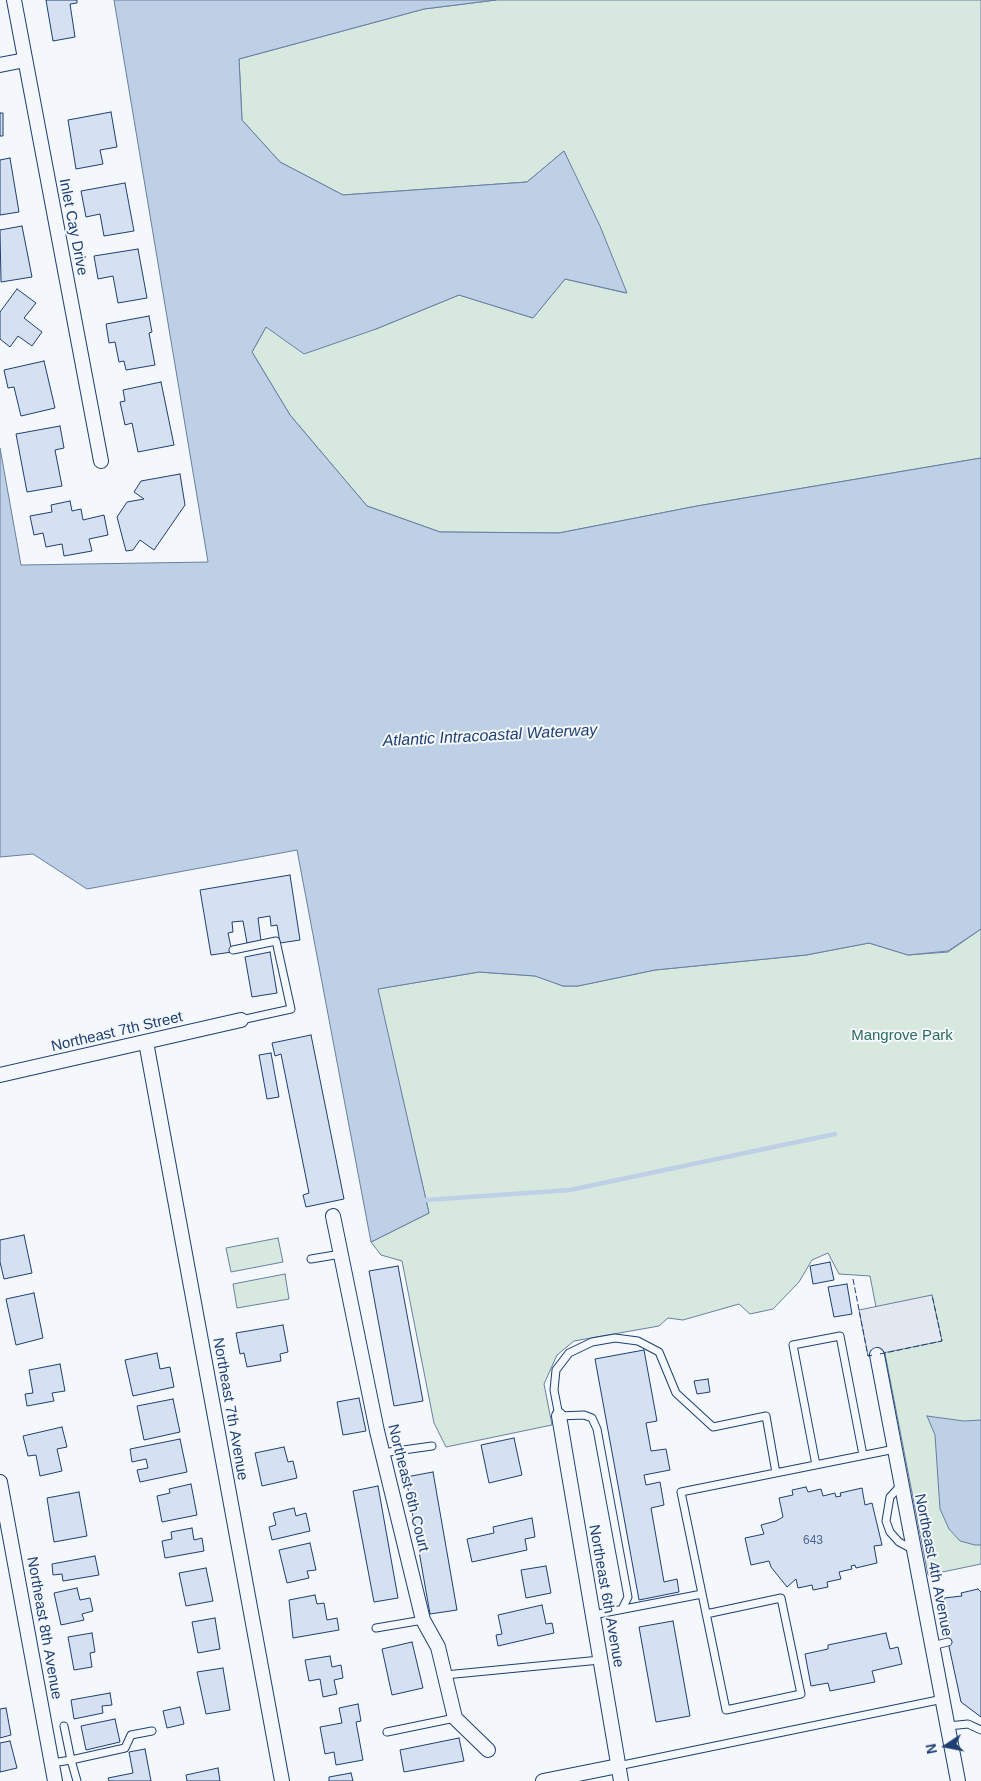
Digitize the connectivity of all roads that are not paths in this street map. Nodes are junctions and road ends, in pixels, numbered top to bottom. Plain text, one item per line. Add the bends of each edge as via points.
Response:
1 (14, 0) edge
2 (25, 60) junction
3 (0, 65) edge
4 (100, 461) dead end
5 (233, 950) dead end
6 (241, 1020) joint
7 (146, 1042) junction
8 (0, 1074) edge
9 (333, 1216) dead end
10 (341, 1254) junction
11 (311, 1259) dead end
12 (877, 1355) dead end
13 (559, 1416) junction
14 (432, 1446) dead end
15 (895, 1449) junction
16 (382, 1453) junction
17 (864, 1455) junction
18 (816, 1465) junction
19 (776, 1473) junction
20 (0, 1482) edge
21 (902, 1484) junction
22 (914, 1550) junction
23 (702, 1594) junction
24 (622, 1609) junction
25 (706, 1614) junction
26 (593, 1615) junction
27 (423, 1620) junction
28 (376, 1628) dead end
29 (948, 1642) dead end
30 (932, 1646) junction
31 (600, 1660) junction
32 (445, 1675) junction
33 (943, 1699) junction
34 (455, 1718) junction
35 (64, 1726) dead end
36 (948, 1726) junction
37 (981, 1730) edge
38 (152, 1731) dead end
39 (387, 1732) dead end
40 (488, 1750) dead end
41 (70, 1760) junction
42 (52, 1763) junction
43 (618, 1766) junction
44 (55, 1781) edge
45 (76, 1781) edge
46 (282, 1781) edge
47 (542, 1781) edge
48 (621, 1781) edge
49 (958, 1781) edge

1 - 2 street, Inlet Cay Drive
2 - 3 street
2 - 4 street, Inlet Cay Drive
5 - 6 lane via 276,941 291,1009
6 - 7 street, Northeast 7th Street
7 - 8 street, Northeast 7th Street
7 - 46 street, Northeast 7th Avenue
9 - 10 street, Northeast 6th Court
10 - 11 lane
10 - 16 street, Northeast 6th Court
12 - 15 street, Northeast 4th Avenue
13 - 19 lane via 554,1390 556,1370 569,1354 600,1340 638,1341 659,1352 676,1393 713,1427 766,1416
13 - 24 lane via 584,1415 592,1418 597,1429 628,1597
13 - 26 street, Northeast 6th Avenue
14 - 16 lane
15 - 17 lane
15 - 21 street, Northeast 4th Avenue
16 - 27 street, Northeast 6th Court
17 - 18 lane
17 - 18 lane via 840,1336 793,1345
18 - 19 lane
19 - 23 lane via 681,1492
20 - 42 street, Northeast 8th Avenue
21 - 22 street, Northeast 4th Avenue
21 - 22 lane via 890,1496 886,1521 899,1542
22 - 30 street, Northeast 4th Avenue
23 - 24 lane
23 - 25 lane
24 - 26 lane
25 - 25 lane via 726,1710 801,1694 782,1598
26 - 31 street, Northeast 6th Avenue
27 - 28 lane
27 - 32 street, Northeast 6th Court via 438,1647
29 - 30 lane
30 - 33 street, Northeast 4th Avenue
31 - 32 lane
31 - 43 street, Northeast 6th Avenue
32 - 34 street, Northeast 6th Court
33 - 36 street, Northeast 4th Avenue
33 - 43 lane
34 - 39 lane
34 - 40 street
35 - 41 lane
36 - 37 lane via 968,1724
36 - 49 street, Northeast 4th Avenue
38 - 41 lane via 131,1735 125,1748
41 - 42 lane
41 - 45 lane
42 - 44 street, Northeast 8th Avenue
43 - 47 street
43 - 48 street, Northeast 6th Avenue

